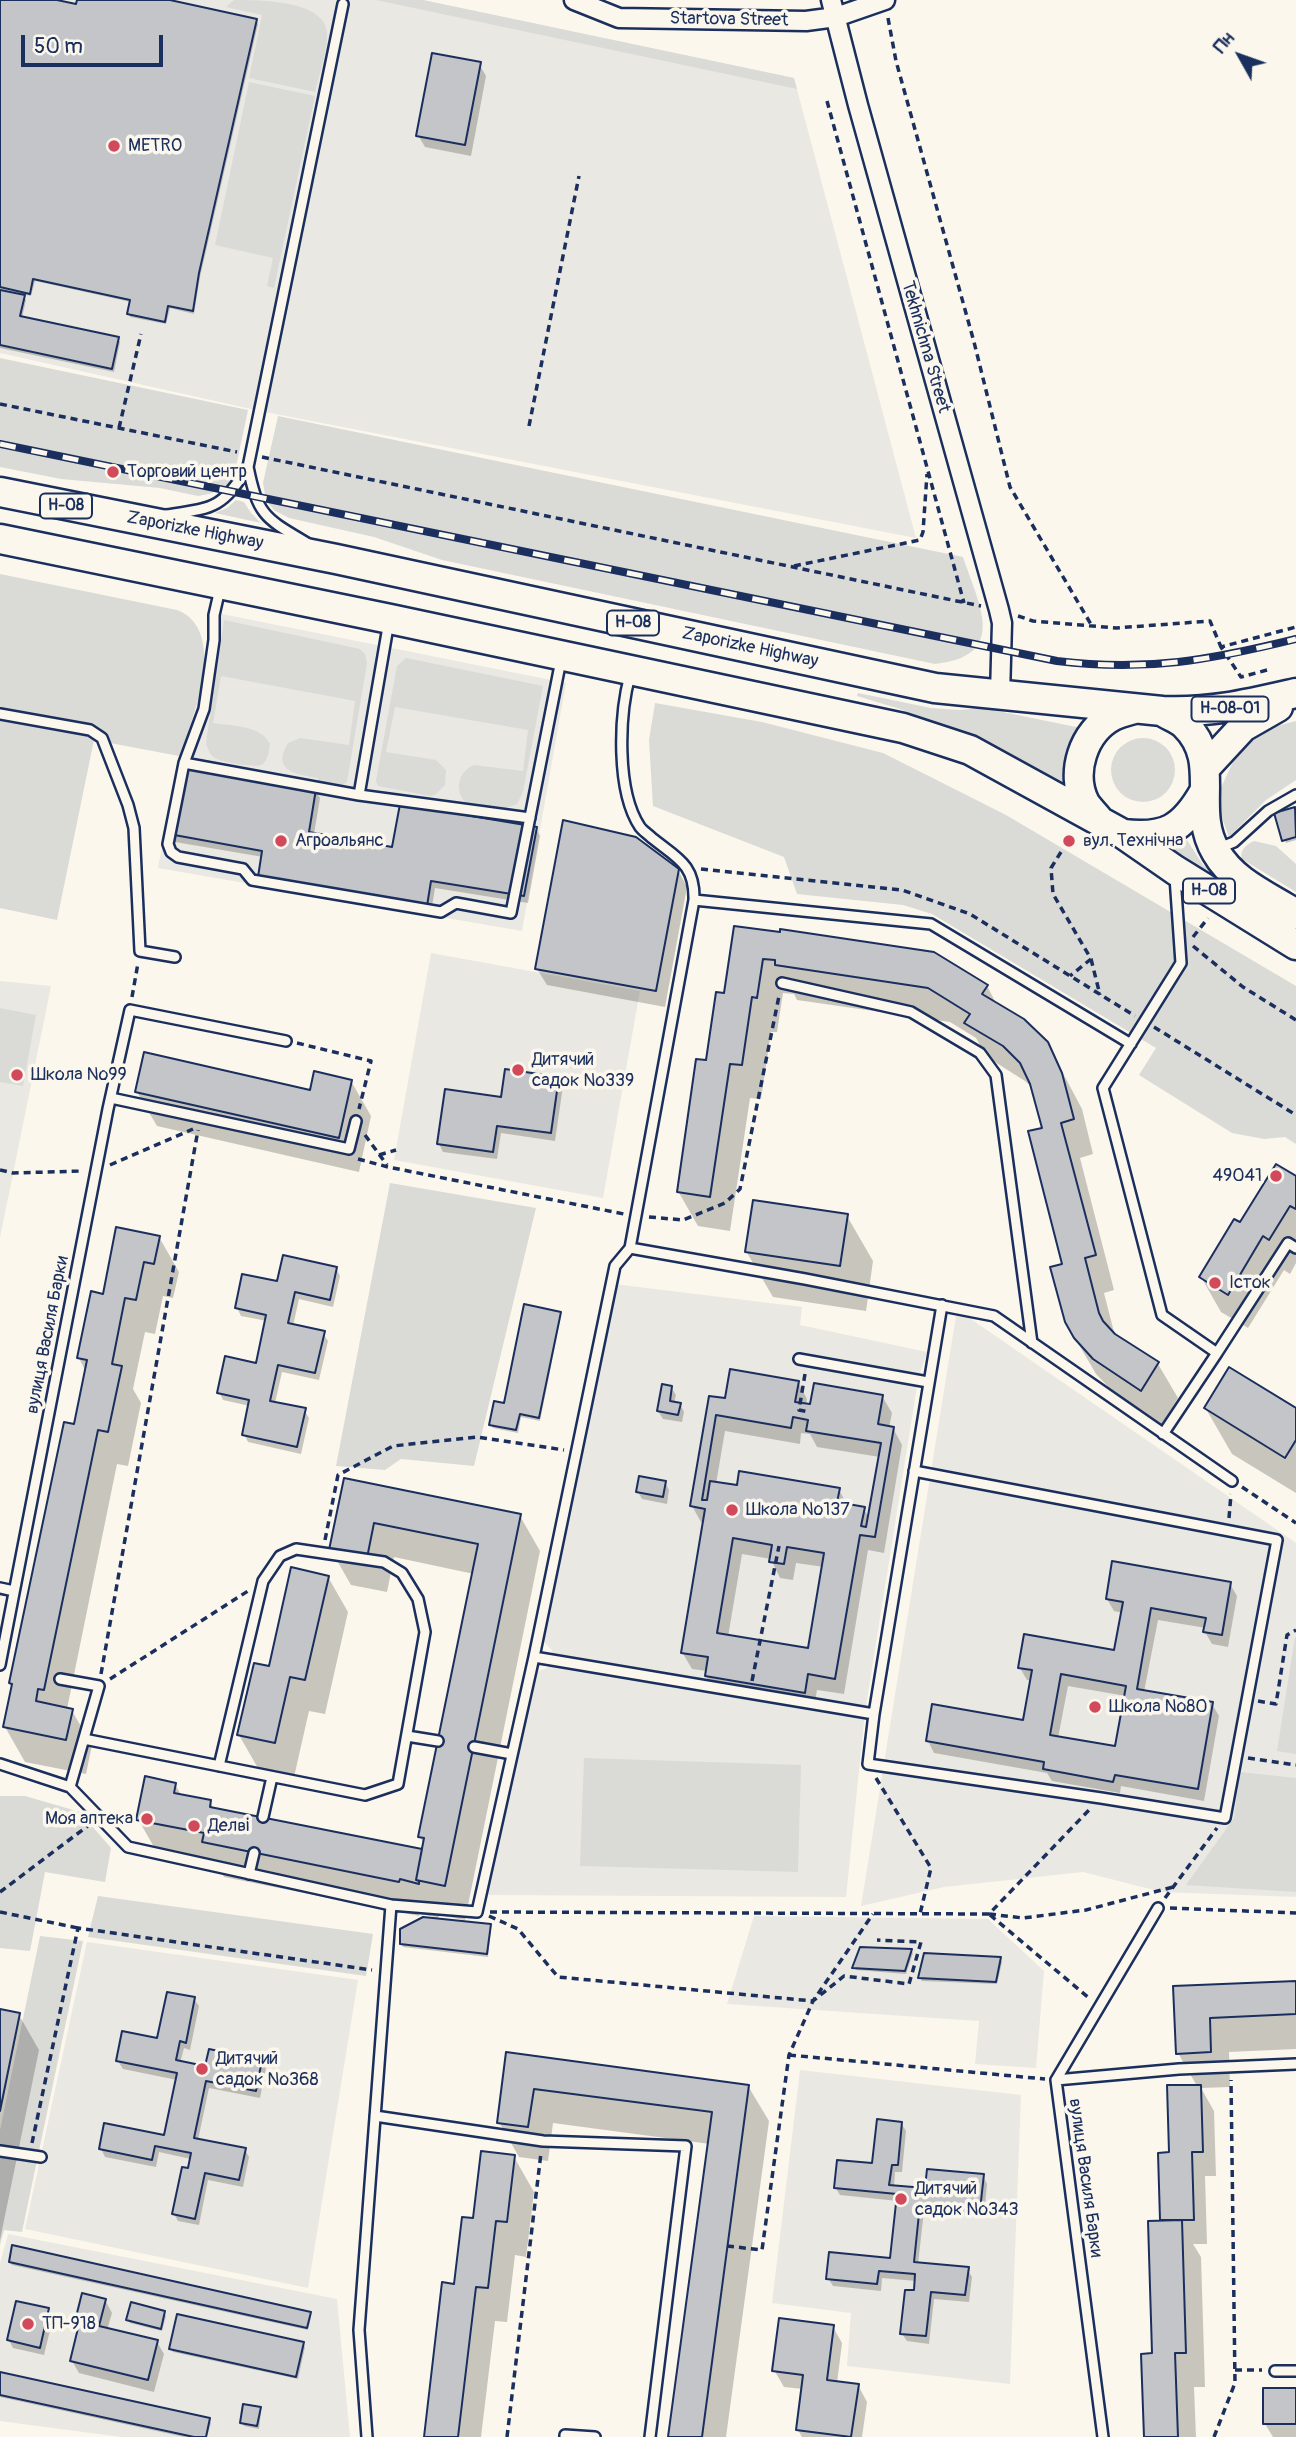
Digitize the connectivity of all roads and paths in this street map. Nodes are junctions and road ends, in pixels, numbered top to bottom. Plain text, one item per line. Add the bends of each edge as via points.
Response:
1 (574, 0) edge
2 (343, 4) dead end
3 (886, 6) edge
4 (833, 9) edge
5 (827, 101) dead end
6 (579, 176) dead end
7 (141, 334) dead end
8 (0, 404) edge
9 (528, 426) dead end
10 (119, 428) junction
11 (251, 455) junction
12 (247, 467) junction
13 (928, 469) junction
14 (0, 492) edge
15 (133, 519) junction
16 (0, 540) edge
17 (336, 559) junction
18 (790, 566) junction
19 (221, 583) junction
20 (964, 603) junction
21 (999, 610) junction
22 (390, 618) junction
23 (1092, 626) junction
24 (1296, 627) edge
25 (1221, 647) junction
26 (562, 655) junction
27 (632, 670) junction
28 (1267, 670) dead end
29 (1000, 695) junction
30 (1296, 695) edge
31 (1149, 710) junction
32 (0, 714) edge
33 (184, 763) junction
34 (1205, 780) junction
35 (359, 795) junction
36 (1296, 795) edge
37 (1295, 807) edge
38 (530, 818) junction
39 (1112, 828) junction
40 (1214, 850) junction
41 (1061, 852) dead end
42 (1175, 870) junction
43 (694, 900) junction
44 (1211, 913) dead end
45 (1296, 914) edge
46 (1296, 945) edge
47 (140, 951) junction
48 (174, 957) dead end
49 (1091, 959) junction
50 (1070, 976) dead end
51 (782, 983) joint
52 (1100, 995) dead end
53 (130, 1010) junction
54 (1296, 1020) edge
55 (286, 1041) joint
56 (1131, 1044) junction
57 (111, 1098) junction
58 (356, 1121) junction
59 (186, 1124) dead end
60 (198, 1127) junction
61 (396, 1150) dead end
62 (379, 1155) junction
63 (358, 1159) dead end
64 (388, 1167) junction
65 (0, 1170) edge
66 (96, 1171) junction
67 (636, 1216) junction
68 (630, 1248) junction
69 (1296, 1248) edge
70 (942, 1305) junction
71 (1032, 1343) junction
72 (1217, 1353) junction
73 (804, 1360) joint
74 (928, 1381) junction
75 (809, 1412) dead end
76 (1163, 1434) junction
77 (576, 1451) junction
78 (914, 1471) junction
79 (1232, 1481) junction
80 (1296, 1523) edge
81 (1227, 1531) junction
82 (779, 1546) dead end
83 (322, 1553) junction
84 (263, 1581) junction
85 (0, 1588) edge
86 (14, 1591) junction
87 (1296, 1630) edge
88 (534, 1657) junction
89 (0, 1665) edge
90 (60, 1679) dead end
91 (99, 1686) junction
92 (750, 1693) junction
93 (1246, 1698) junction
94 (874, 1714) junction
95 (407, 1736) junction
96 (84, 1739) junction
97 (438, 1741) dead end
98 (474, 1748) dead end
99 (512, 1754) junction
100 (1236, 1757) junction
101 (0, 1764) edge
102 (868, 1764) junction
103 (1296, 1765) edge
104 (219, 1766) junction
105 (272, 1777) junction
106 (70, 1787) junction
107 (1101, 1798) junction
108 (99, 1817) junction
109 (262, 1817) dead end
110 (1225, 1818) junction
111 (254, 1853) dead end
112 (249, 1874) junction
113 (1173, 1887) junction
114 (0, 1892) edge
115 (391, 1905) junction
116 (1157, 1908) junction
117 (0, 1912) edge
118 (477, 1912) junction
119 (1296, 1913) edge
120 (873, 1914) junction
121 (920, 1914) junction
122 (989, 1914) junction
123 (78, 1928) junction
124 (877, 1940) dead end
125 (378, 1971) dead end
126 (813, 2001) junction
127 (1100, 2007) junction
128 (789, 2055) junction
129 (1296, 2064) edge
130 (1231, 2067) junction
131 (1056, 2080) junction
132 (375, 2116) junction
133 (543, 2141) junction
134 (0, 2151) edge
135 (29, 2156) junction
136 (41, 2157) dead end
137 (727, 2246) dead end
138 (1234, 2370) junction
139 (1275, 2371) joint
140 (1296, 2371) edge
141 (367, 2437) edge
142 (507, 2437) edge
143 (565, 2437) edge
144 (595, 2437) edge
145 (650, 2437) edge
146 (1103, 2437) edge
147 (1214, 2437) edge

1 - 4 street, Startova Street via 619,18 806,21
2 - 11 lane
3 - 4 street, Startova Street
3 - 23 path via 896,61 1010,487
4 - 21 street, Tekhnichna Street
5 - 13 path
6 - 9 path
7 - 10 path
8 - 10 path
10 - 11 path
11 - 12 lane
11 - 18 path
12 - 15 lane via 233,491 218,503 190,512
12 - 17 lane via 254,496 266,515
13 - 18 path via 920,540
13 - 20 path
14 - 15 main road, Zaporizke Highway / Н-08
15 - 17 main road, Zaporizke Highway / Н-08
16 - 19 main road, Н-08
17 - 29 main road, Zaporizke Highway / Н-08 via 921,685
18 - 20 path
19 - 22 main road, Н-08
19 - 33 lane via 204,709
20 - 21 path
21 - 23 path via 1033,621
21 - 29 street, Tekhnichna Street
22 - 26 main road, Н-08
22 - 35 lane
23 - 25 path via 1210,621
24 - 25 path
25 - 28 path via 1241,677
26 - 27 main road, Н-08
26 - 38 lane
27 - 39 main road, Н-08 via 903,728 970,750
27 - 43 lane via 624,697 622,777 629,803 641,828 688,868 695,883
29 - 31 main road, Zaporizke Highway / Н-08
30 - 31 main road, Н-08-01 via 1196,713
30 - 34 main road, Н-08-01 via 1243,727
31 - 34 main road, Zaporizke Highway / Н-08 via 1184,724 1199,743
31 - 39 main road, Н-08 via 1113,716 1093,732 1081,754 1078,778 1086,803
32 - 47 lane via 90,730 102,738 134,828
33 - 35 lane
33 - 38 lane via 168,844 178,857 243,869 252,880 441,912 456,903 511,913
34 - 39 main road, Н-08 via 1192,814 1172,830 1148,837
34 - 40 main road, Zaporizke Highway / Н-08 via 1205,822
35 - 38 lane
36 - 37 lane
36 - 40 lane via 1268,811 1234,842
39 - 42 main road, Н-08
40 - 45 main road, Zaporizke Highway / Н-08 via 1234,876
41 - 49 path via 1051,868 1053,894
42 - 46 main road, Н-08
42 - 56 lane via 1181,963
43 - 56 lane via 931,924
43 - 67 lane
44 - 54 path via 1188,943 1243,987
47 - 48 lane
47 - 53 path
49 - 50 path
49 - 52 path
51 - 67 path via 740,1189 725,1203 683,1220
51 - 71 lane via 911,1012 980,1053 996,1075
53 - 55 lane
53 - 57 lane, вулиця Василя Барки
55 - 58 path via 371,1061
56 - 72 lane via 1103,1087 1162,1315
57 - 58 lane via 349,1149
57 - 66 lane, вулиця Василя Барки
58 - 62 path
59 - 60 path
60 - 66 path
60 - 91 path
61 - 62 path
62 - 64 path
63 - 64 path
64 - 67 path
65 - 66 path
66 - 86 lane, вулиця Василя Барки
67 - 68 lane
68 - 70 lane
68 - 77 lane via 615,1266
69 - 72 lane via 1288,1243
70 - 71 lane via 994,1317
70 - 74 lane
71 - 76 lane
72 - 76 lane
73 - 74 lane
73 - 75 path via 799,1410
74 - 78 lane
76 - 79 lane
77 - 83 path via 477,1437 393,1446 338,1475
77 - 88 lane
78 - 81 lane
78 - 94 lane
79 - 80 path
79 - 81 path
81 - 93 lane via 1277,1540
82 - 92 path
83 - 84 lane via 296,1549 280,1556
83 - 95 lane via 384,1562 402,1573 418,1599 425,1632
84 - 91 path
84 - 104 lane
85 - 86 lane
86 - 89 lane, вулиця Василя Барки
87 - 93 path via 1287,1635 1276,1704
88 - 92 lane
88 - 99 lane
90 - 91 lane
91 - 96 lane
92 - 94 lane
93 - 100 lane
94 - 102 lane
95 - 97 lane
95 - 105 lane via 398,1784 365,1795
96 - 104 lane
96 - 106 lane
98 - 99 lane
99 - 118 lane
100 - 103 path
100 - 110 lane
101 - 106 lane
102 - 107 lane
102 - 121 path via 931,1868
104 - 105 lane
105 - 109 lane
106 - 108 lane
107 - 110 lane
107 - 122 path
108 - 112 lane via 128,1847
108 - 114 path
110 - 113 path
111 - 112 lane
112 - 115 lane
113 - 116 path
113 - 122 path via 1086,1910 1023,1919
115 - 118 lane
115 - 132 lane
116 - 119 path
116 - 127 lane, вулиця Василя Барки
117 - 123 path
118 - 120 path
118 - 126 path via 518,1929 558,1977
120 - 121 path
120 - 126 path
121 - 122 path
122 - 127 path
123 - 125 path
123 - 135 path
124 - 126 path via 921,1942 909,1984 844,1976
126 - 128 path
127 - 131 lane, вулиця Василя Барки
128 - 131 path
128 - 137 path via 762,2250
129 - 130 lane
130 - 131 lane
130 - 138 path
131 - 146 lane, вулиця Василя Барки
132 - 133 lane
132 - 141 lane via 359,2330
133 - 142 path
133 - 145 lane via 686,2146
134 - 135 lane
135 - 136 lane
138 - 139 path
138 - 147 path via 1235,2383
139 - 140 lane
143 - 144 lane

